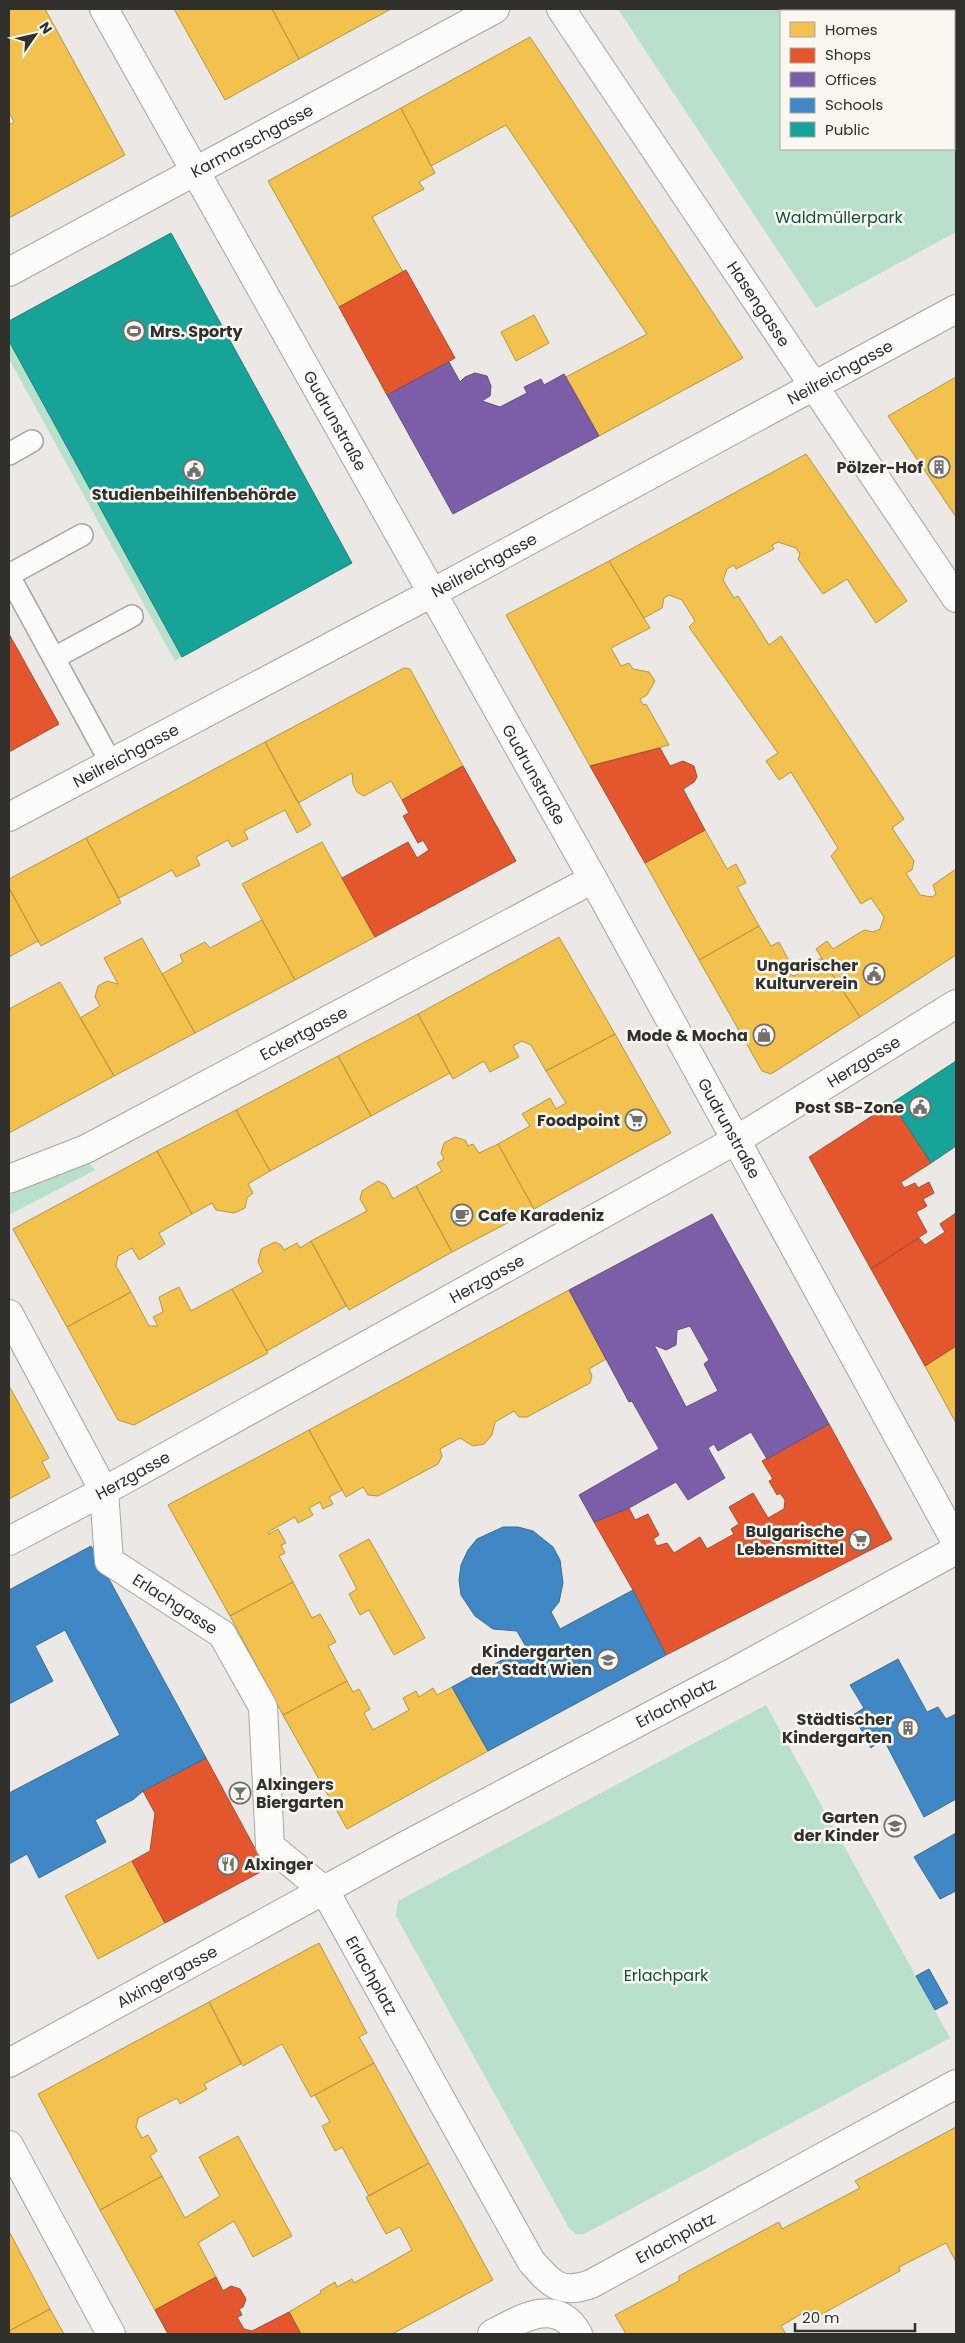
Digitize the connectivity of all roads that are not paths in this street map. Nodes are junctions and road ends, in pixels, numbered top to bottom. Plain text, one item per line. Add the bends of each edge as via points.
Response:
1 (104, 9) edge
2 (495, 9) edge
3 (561, 9) edge
4 (195, 172) junction
5 (9, 272) edge
6 (956, 309) edge
7 (815, 387) junction
8 (32, 441) dead end
9 (9, 454) edge
10 (82, 535) dead end
11 (9, 576) edge
12 (432, 593) junction
13 (956, 598) edge
14 (132, 616) dead end
15 (54, 658) junction
16 (111, 763) junction
17 (9, 817) edge
18 (594, 879) junction
19 (956, 1004) edge
20 (738, 1139) junction
21 (9, 1179) edge
22 (9, 1314) edge
23 (104, 1491) junction
24 (9, 1541) edge
25 (956, 1542) edge
26 (956, 1550) edge
27 (325, 1891) junction
28 (9, 2063) edge
29 (956, 2084) edge
30 (9, 2145) edge
31 (111, 2334) edge
32 (492, 2334) edge
33 (578, 2334) edge

1 - 4 street, Gudrunstraße
2 - 4 street, Karmarschgasse
3 - 7 street, Hasengasse
4 - 5 street, Karmarschgasse
4 - 12 street, Gudrunstraße
6 - 7 street, Neilreichgasse
7 - 12 street, Neilreichgasse
7 - 13 street, Hasengasse
8 - 9 lane
10 - 11 lane
11 - 15 lane
12 - 16 street, Neilreichgasse
12 - 18 street, Gudrunstraße
14 - 15 lane
15 - 16 lane
16 - 17 street, Neilreichgasse
18 - 20 street, Gudrunstraße
18 - 21 street, Eckertgasse via 86,1149
19 - 20 street, Herzgasse
20 - 23 street, Herzgasse
20 - 25 street, Gudrunstraße
22 - 23 street, Erlachgasse
23 - 24 street, Herzgasse
23 - 27 street, Erlachgasse via 109,1561 222,1634 264,1707 270,1846
26 - 27 street, Erlachplatz
27 - 28 street, Alxingergasse
27 - 29 street, Erlachplatz via 531,2261 561,2288 574,2290 591,2284
30 - 31 street
32 - 33 street via 522,2318 550,2313 563,2318

